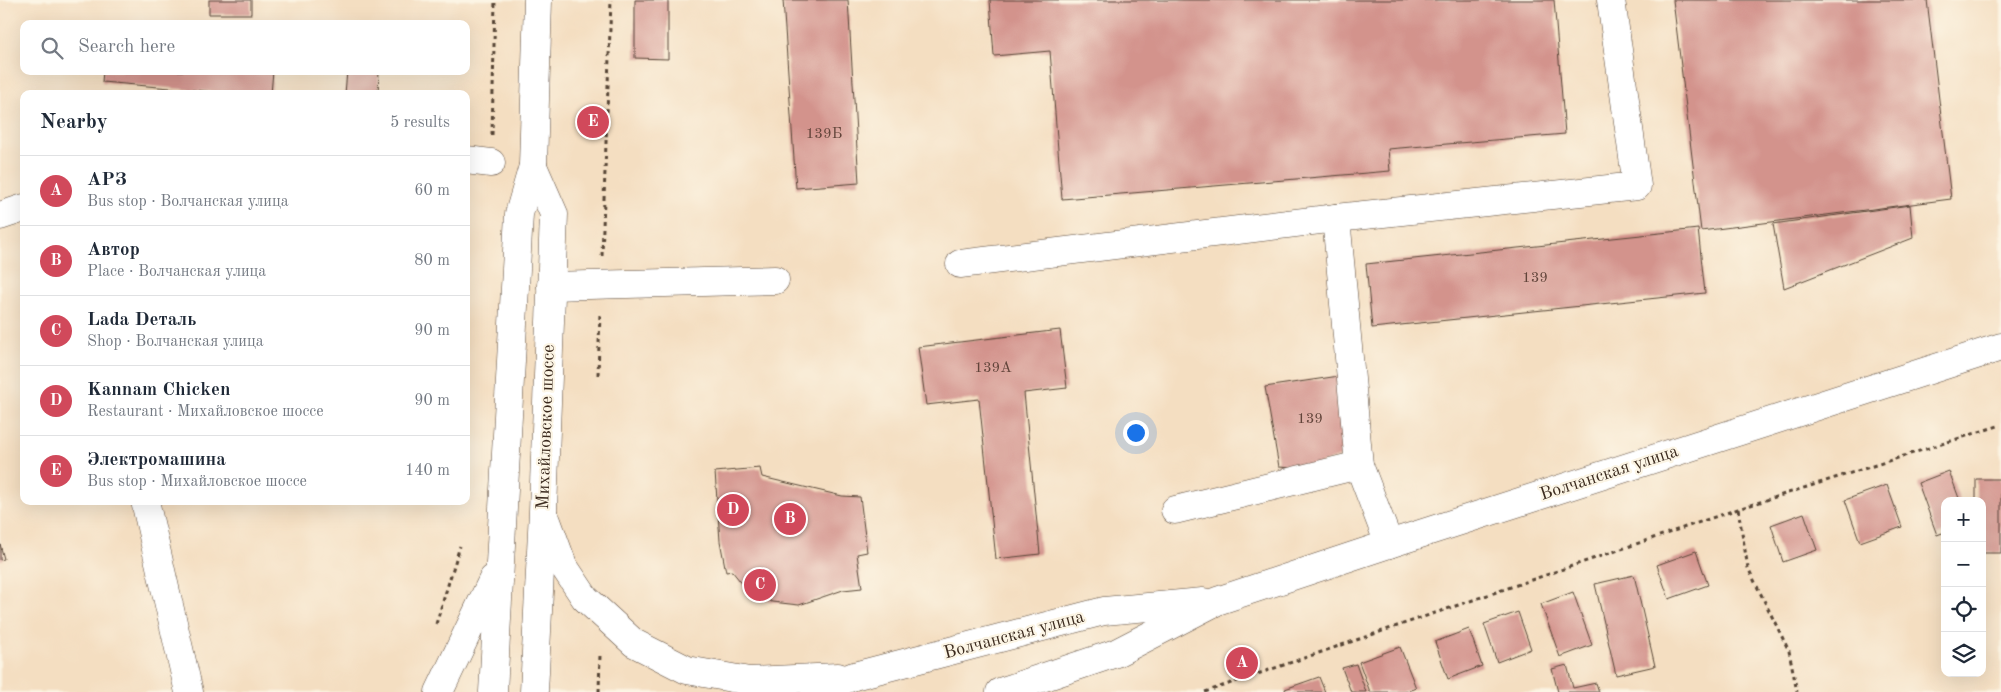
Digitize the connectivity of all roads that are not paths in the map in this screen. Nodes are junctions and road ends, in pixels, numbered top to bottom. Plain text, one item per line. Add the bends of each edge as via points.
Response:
1 (538, 0) edge
2 (1611, 0) edge
3 (533, 166) junction
4 (20, 209) edge
5 (0, 216) edge
6 (1336, 218) junction
7 (960, 264) dead end
8 (775, 280) dead end
9 (551, 286) junction
10 (2001, 347) edge
11 (1359, 465) junction
12 (146, 505) edge
13 (1175, 510) dead end
14 (543, 511) junction
15 (1390, 544) junction
16 (498, 569) junction
17 (1217, 601) junction
18 (854, 676) junction
19 (189, 692) edge
20 (439, 692) edge
21 (493, 692) edge
22 (534, 692) edge
23 (815, 692) edge
24 (1000, 692) edge

1 - 3 main road, Михайловское шоссе
2 - 6 main road via 1637,186
3 - 9 main road, Михайловское шоссе via 554,214
3 - 16 main road, Михайловское шоссе via 519,214
4 - 5 main road
6 - 7 main road
6 - 11 main road
8 - 9 main road
9 - 14 main road, Михайловское шоссе
10 - 15 main road, Волчанская улица
11 - 13 main road
11 - 15 main road
12 - 19 main road
14 - 18 main road via 563,564 585,598 634,643 687,670 749,681
14 - 22 main road, Михайловское шоссе
15 - 17 main road, Волчанская улица
16 - 20 main road
16 - 21 main road, Михайловское шоссе
17 - 18 main road, Волчанская улица via 1104,611
17 - 24 main road, Волчанская улица via 1116,653
18 - 23 main road, Волчанская улица

